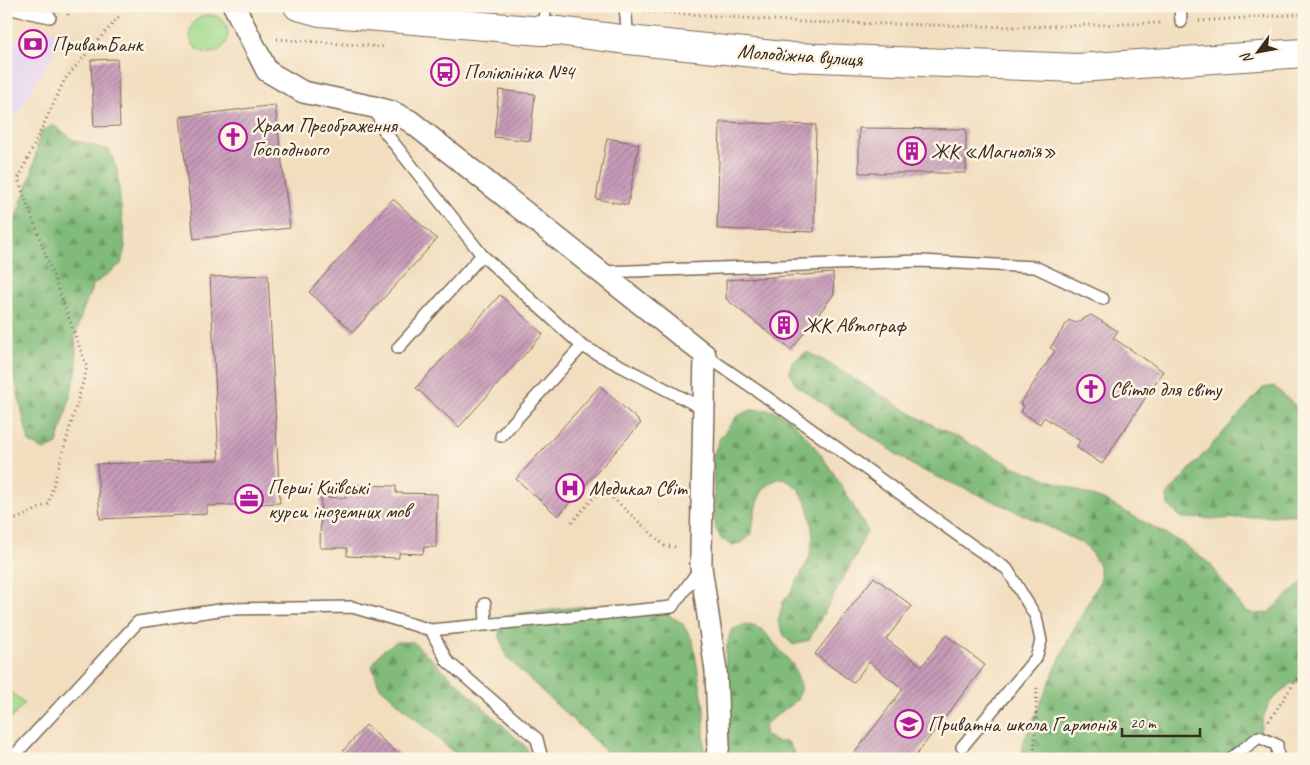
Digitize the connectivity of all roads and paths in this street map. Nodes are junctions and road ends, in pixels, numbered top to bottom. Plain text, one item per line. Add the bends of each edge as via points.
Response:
1 (234, 6) edge
2 (298, 6) edge
3 (1180, 6) edge
4 (6, 8) edge
5 (626, 8) edge
6 (122, 14) dead end
7 (1304, 14) edge
8 (50, 17) dead end
9 (544, 19) edge
10 (1181, 22) junction
11 (628, 40) junction
12 (1304, 53) edge
13 (374, 107) junction
14 (482, 255) junction
15 (600, 272) junction
16 (1103, 299) dead end
17 (582, 346) junction
18 (398, 348) dead end
19 (705, 355) junction
20 (704, 409) junction
21 (501, 436) dead end
22 (6, 522) edge
23 (572, 522) dead end
24 (701, 558) junction
25 (485, 604) dead end
26 (486, 625) junction
27 (431, 630) junction
28 (1039, 649) junction
29 (1304, 668) edge
30 (1259, 737) junction
31 (962, 747) dead end
32 (11, 759) edge
33 (542, 759) edge
34 (716, 759) edge
35 (1034, 759) edge
36 (1230, 759) edge
37 (1278, 759) edge

1 - 13 street via 267,71 304,92
2 - 9 street, Молодіжна вулиця via 320,12
3 - 10 lane
4 - 8 lane
5 - 10 path via 802,22 1020,27
5 - 11 lane
6 - 22 path via 65,79 18,179 87,368 48,504
7 - 10 path
9 - 11 street, Молодіжна вулиця via 558,31
11 - 12 street, Молодіжна вулиця via 793,57 1078,68
13 - 14 lane via 385,132
13 - 15 street via 410,121
14 - 17 lane
14 - 18 lane
15 - 16 lane via 921,261 1035,267
15 - 19 street
17 - 20 lane
17 - 21 lane
19 - 20 street
19 - 28 lane via 1007,570 1036,617 1041,641
20 - 24 street
23 - 24 path via 602,488 665,546
24 - 26 lane via 672,607
24 - 34 street via 716,671 719,745
25 - 26 lane
26 - 27 lane
27 - 32 lane via 352,607 226,609 138,622
27 - 33 lane via 447,661 537,739
28 - 31 lane via 1036,658
28 - 35 path
29 - 30 path
30 - 36 lane
30 - 37 lane via 1278,745

